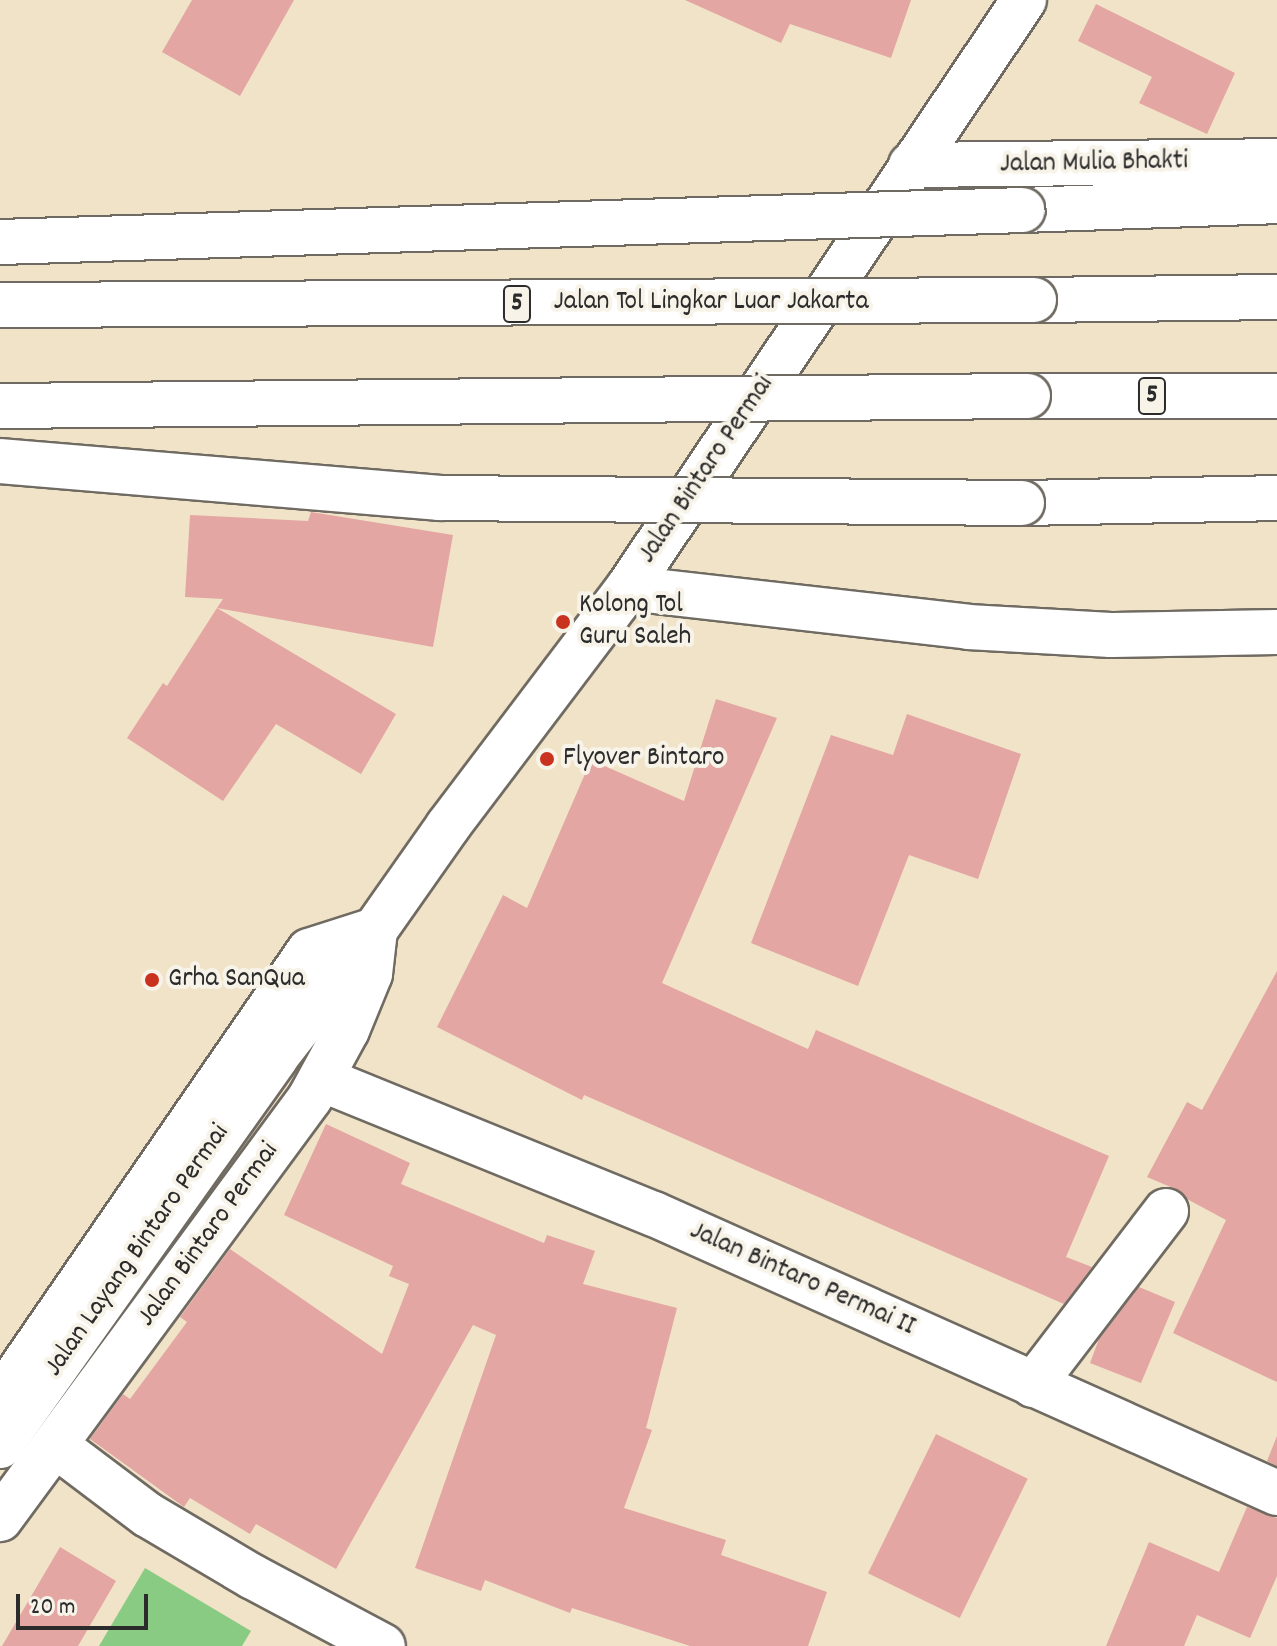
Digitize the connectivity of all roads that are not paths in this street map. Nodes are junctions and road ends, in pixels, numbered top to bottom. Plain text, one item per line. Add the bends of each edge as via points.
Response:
1 (1024, 0) edge
2 (1277, 161) edge
3 (911, 165) junction
4 (1277, 201) edge
5 (0, 242) edge
6 (1277, 297) edge
7 (0, 305) edge
8 (1277, 396) edge
9 (0, 406) edge
10 (0, 461) edge
11 (1277, 498) edge
12 (628, 588) junction
13 (1277, 632) edge
14 (375, 930) junction
15 (276, 1057) joint
16 (321, 1079) junction
17 (1166, 1211) dead end
18 (1033, 1385) junction
19 (0, 1399) edge
20 (55, 1445) junction
21 (0, 1446) edge
22 (1277, 1493) edge
23 (0, 1519) edge
24 (383, 1646) edge

1 - 3 main road, Jalan Bintaro Permai
2 - 3 main road, Jalan Mulia Bhakti
3 - 12 main road, Jalan Bintaro Permai
4 - 5 main road, bridge
6 - 7 main road, Jalan Tol Lingkar Luar Jakarta / 5, bridge
8 - 9 main road, 5, bridge
10 - 11 main road, bridge via 439,498 1022,503
12 - 13 main road via 968,627 1111,635
12 - 14 main road, Jalan Bintaro Permai
14 - 15 main road, Jalan Bintaro Permai
14 - 16 main road, Jalan Bintaro Permai via 370,974
14 - 19 main road via 309,951
15 - 21 main road, Jalan Layang Bintaro Permai
16 - 18 main road, Jalan Bintaro Permai II via 654,1214
16 - 20 main road, Jalan Bintaro Permai
17 - 18 main road
18 - 22 main road, Jalan Bintaro Permai II
20 - 23 main road, Jalan Bintaro Permai
20 - 24 main road via 148,1515

